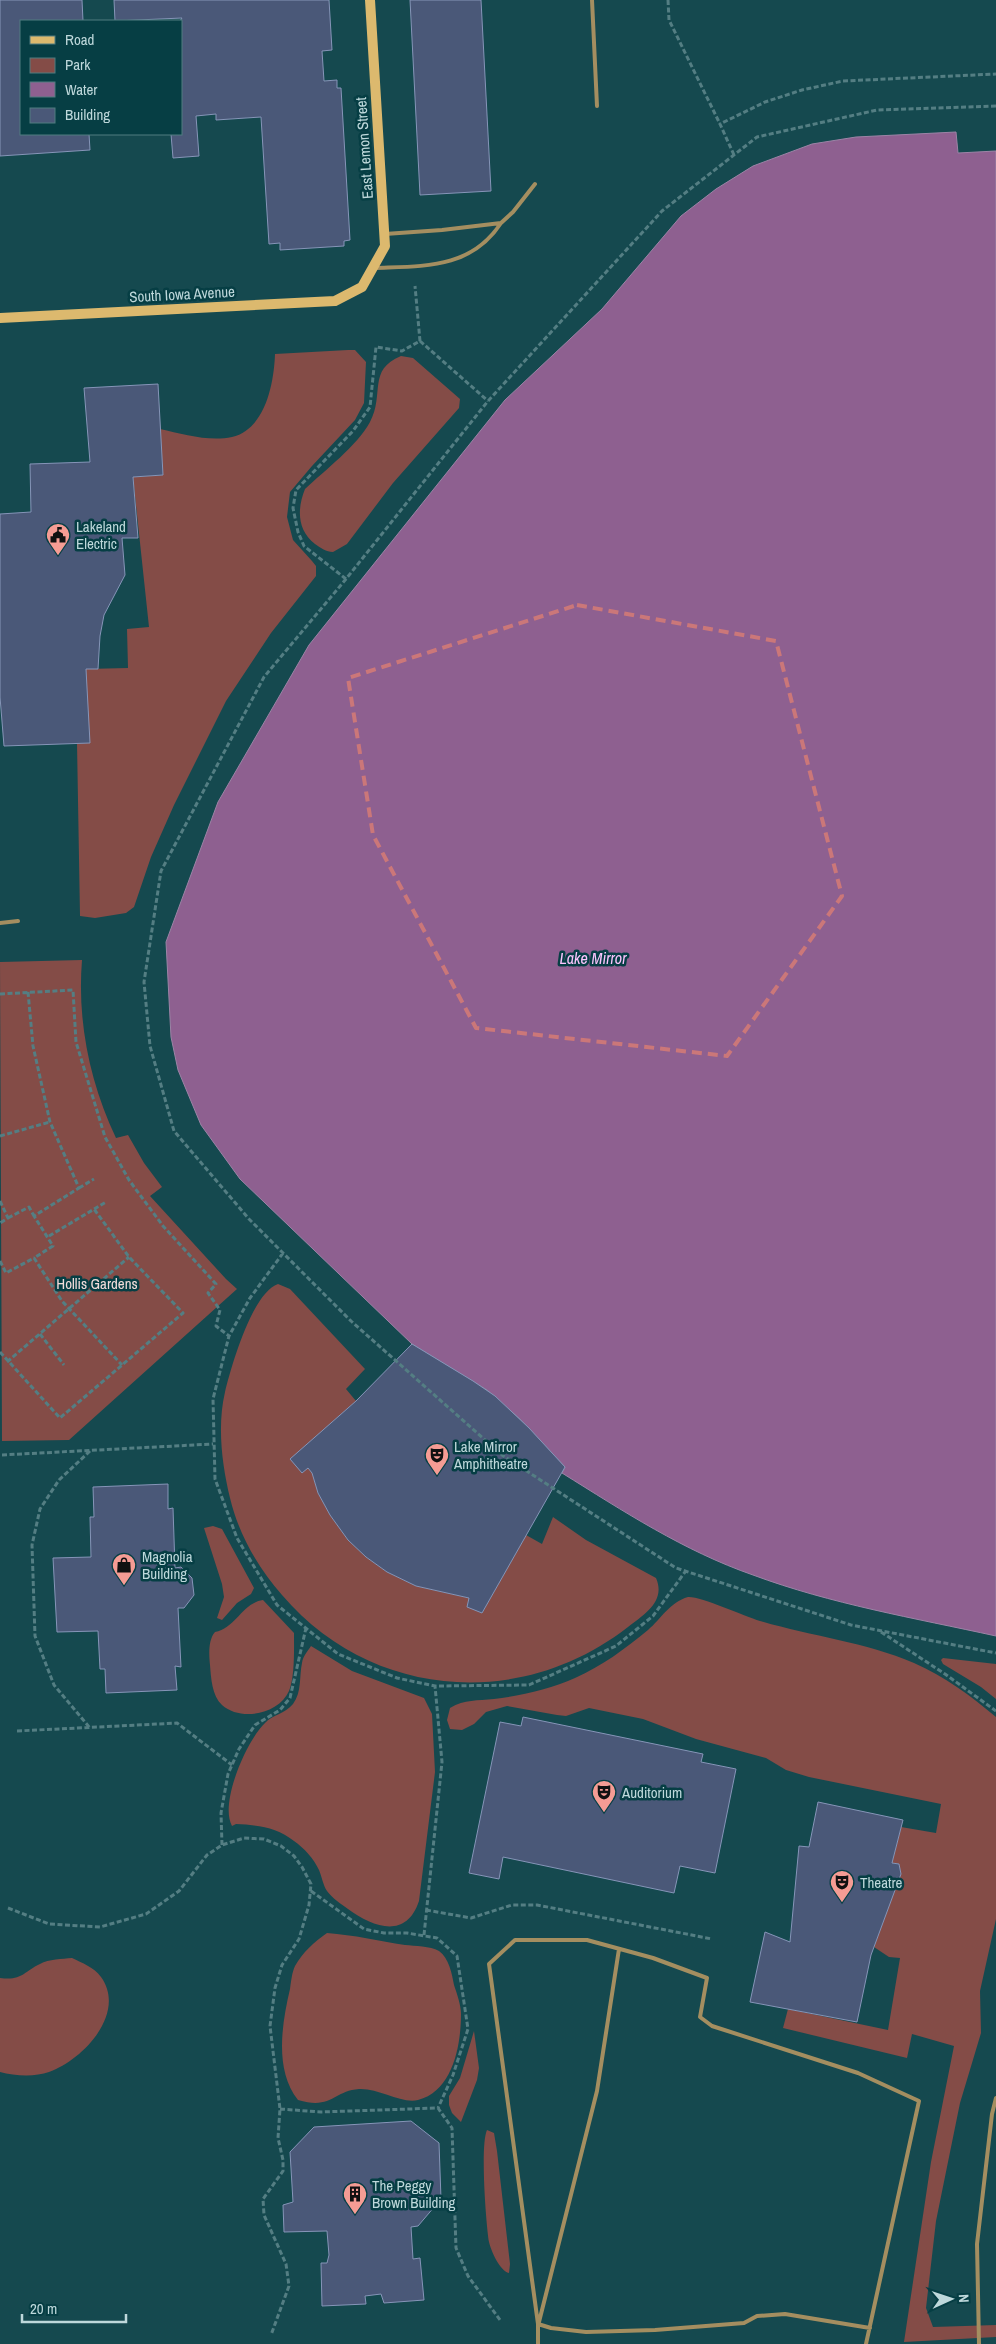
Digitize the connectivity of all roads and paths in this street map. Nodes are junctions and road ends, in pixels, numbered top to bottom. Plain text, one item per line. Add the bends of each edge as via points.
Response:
1 (370, 0) edge
2 (592, 0) edge
3 (668, 0) edge
4 (996, 74) edge
5 (597, 106) dead end
6 (996, 106) edge
7 (720, 124) junction
8 (734, 155) junction
9 (535, 184) dead end
10 (501, 223) junction
11 (385, 234) junction
12 (373, 268) junction
13 (415, 283) dead end
14 (362, 287) joint
15 (0, 318) edge
16 (420, 342) junction
17 (488, 401) junction
18 (346, 579) junction
19 (18, 921) dead end
20 (0, 923) edge
21 (28, 992) junction
22 (0, 994) edge
23 (50, 1122) junction
24 (0, 1136) edge
25 (94, 1179) dead end
26 (80, 1188) junction
27 (0, 1201) edge
28 (106, 1202) dead end
29 (94, 1209) junction
30 (34, 1216) junction
31 (8, 1218) junction
32 (0, 1223) edge
33 (48, 1236) junction
34 (283, 1253) junction
35 (129, 1257) junction
36 (34, 1258) junction
37 (0, 1261) edge
38 (70, 1309) junction
39 (40, 1334) junction
40 (229, 1336) junction
41 (0, 1352) edge
42 (7, 1362) junction
43 (64, 1365) dead end
44 (122, 1365) junction
45 (213, 1444) junction
46 (90, 1451) junction
47 (2, 1455) dead end
48 (686, 1572) junction
49 (306, 1628) junction
50 (879, 1631) junction
51 (996, 1653) edge
52 (436, 1686) junction
53 (996, 1711) edge
54 (90, 1728) junction
55 (17, 1731) dead end
56 (232, 1765) junction
57 (222, 1845) junction
58 (310, 1891) junction
59 (8, 1908) dead end
60 (424, 1935) junction
61 (619, 1949) junction
62 (996, 2098) edge
63 (438, 2108) junction
64 (280, 2109) junction
65 (500, 2320) dead end
66 (538, 2324) junction
67 (870, 2328) junction
68 (271, 2335) dead end
69 (538, 2344) edge
70 (866, 2344) edge
71 (980, 2344) edge

1 - 11 street, East Lemon Street
2 - 5 lane
3 - 7 path via 669,20
4 - 7 path via 843,81 765,102
6 - 8 path via 877,110 757,136
7 - 8 path
8 - 17 path via 662,211
9 - 10 lane
10 - 11 lane
10 - 12 lane via 479,248 463,257 414,267
11 - 12 street, East Lemon Street via 385,246
12 - 14 street, East Lemon Street
13 - 16 path
14 - 15 street, South Iowa Avenue via 335,301
16 - 17 path
16 - 18 path via 402,351 376,347 370,406 353,431 296,490 293,508 304,546
17 - 18 path
18 - 34 path via 264,677 162,871 144,982 150,1046 174,1131 249,1219
19 - 20 lane
21 - 22 path
21 - 23 path via 33,1046
21 - 40 path via 72,990 76,1042 105,1137 129,1180 163,1226 216,1284 208,1293 220,1310 216,1326
23 - 24 path
23 - 26 path
25 - 26 path
26 - 30 path
27 - 31 path
28 - 29 path
29 - 33 path
29 - 35 path
30 - 31 path via 29,1207
30 - 33 path
31 - 32 path
33 - 36 path via 53,1246
34 - 40 path via 250,1298
34 - 48 path via 351,1321 502,1455
35 - 38 path
35 - 44 path via 183,1313
36 - 37 path via 6,1272
36 - 38 path
38 - 39 path
38 - 44 path
39 - 42 path
39 - 43 path
40 - 45 path via 213,1399
41 - 42 path
42 - 44 path via 60,1418
45 - 46 path
45 - 49 path via 215,1478 237,1538 277,1605
46 - 47 path
46 - 54 path via 59,1480 40,1509 32,1545 35,1636 54,1685
48 - 50 path
48 - 52 path via 653,1616 616,1646 585,1661 529,1685
49 - 52 path via 338,1654 397,1678
49 - 56 path via 290,1698 280,1710 255,1725
50 - 51 path
50 - 53 path
52 - 60 path via 442,1762
54 - 55 path
54 - 56 path via 177,1723
56 - 57 path via 221,1813
57 - 58 path via 244,1838 264,1839 281,1846 302,1867 311,1884
57 - 59 path via 207,1855 179,1891 146,1914 100,1927 49,1924
58 - 60 path via 364,1929
58 - 64 path via 299,1939 282,1965 275,1988 270,2026
60 - 63 path via 437,1938 456,1956 468,2029
61 - 66 lane via 597,2091
61 - 66 lane via 587,1940 514,1940 489,1964
61 - 67 lane via 707,1978 700,2017 712,2026 858,2073 919,2101
62 - 71 lane via 978,2244
63 - 64 path via 320,2112
63 - 65 path via 452,2128 456,2248 468,2276
64 - 68 path via 278,2138 283,2171 263,2199 264,2216 286,2264 289,2286
66 - 67 lane via 586,2332 655,2330 744,2323 758,2316 785,2314
66 - 69 lane
67 - 70 lane

